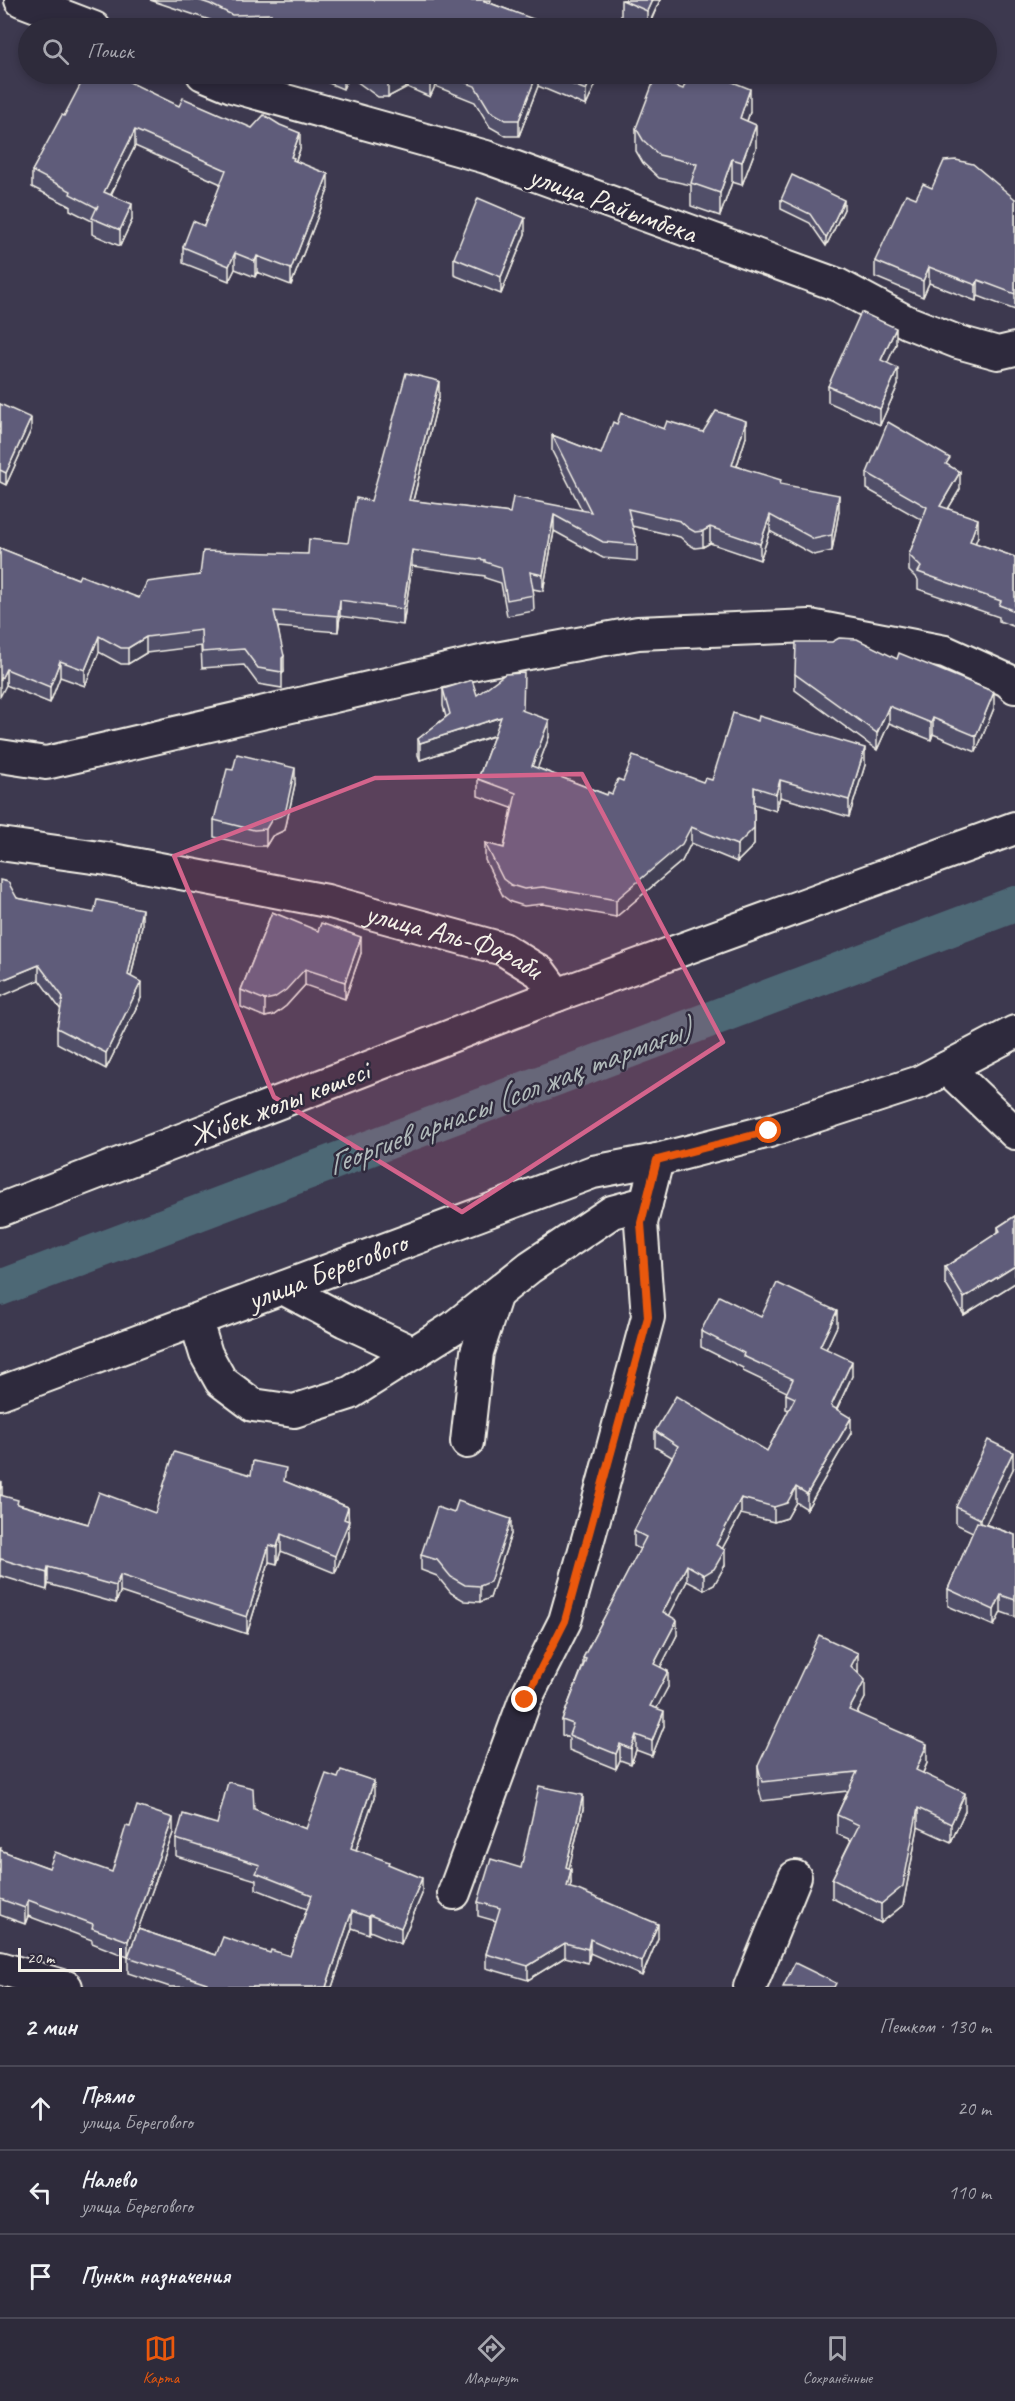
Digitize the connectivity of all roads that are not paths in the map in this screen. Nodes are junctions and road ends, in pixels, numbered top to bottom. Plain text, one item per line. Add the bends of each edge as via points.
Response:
1 (21, 0) edge
2 (68, 18) edge
3 (227, 84) edge
4 (1015, 350) edge
5 (1015, 687) edge
6 (0, 756) edge
7 (1015, 828) edge
8 (0, 844) edge
9 (557, 995) junction
10 (1015, 1032) edge
11 (947, 1068) junction
12 (1015, 1133) edge
13 (657, 1160) junction
14 (646, 1203) junction
15 (0, 1210) edge
16 (283, 1288) junction
17 (496, 1294) junction
18 (196, 1321) junction
19 (414, 1353) junction
20 (0, 1393) edge
21 (467, 1442) dead end
22 (795, 1877) dead end
23 (454, 1893) dead end
24 (0, 1968) edge
25 (66, 1987) edge
26 (750, 1987) edge

1 - 2 street
3 - 4 street, улица Райымбека via 486,157 838,285 907,322 958,342 998,353
5 - 6 street via 945,652 810,626 638,633 485,662 46,763
7 - 9 street, улица Аль-Фараби
8 - 9 street, улица Аль-Фараби via 106,859 349,907 503,949 540,972
9 - 15 street, Жібек жолы көшесі
10 - 11 street, улица Берегового
11 - 12 street
11 - 13 street, улица Берегового via 920,1082 769,1131
13 - 14 street
13 - 16 street, улица Берегового via 594,1172
14 - 17 street via 612,1212
14 - 23 street via 641,1223 648,1317 596,1512 565,1621 525,1700
16 - 18 street, улица Берегового
16 - 19 street
17 - 19 street
17 - 21 street via 477,1352
18 - 19 street via 206,1354 221,1381 252,1405 294,1411 350,1393
18 - 20 street, улица Берегового
22 - 26 street
24 - 25 street

